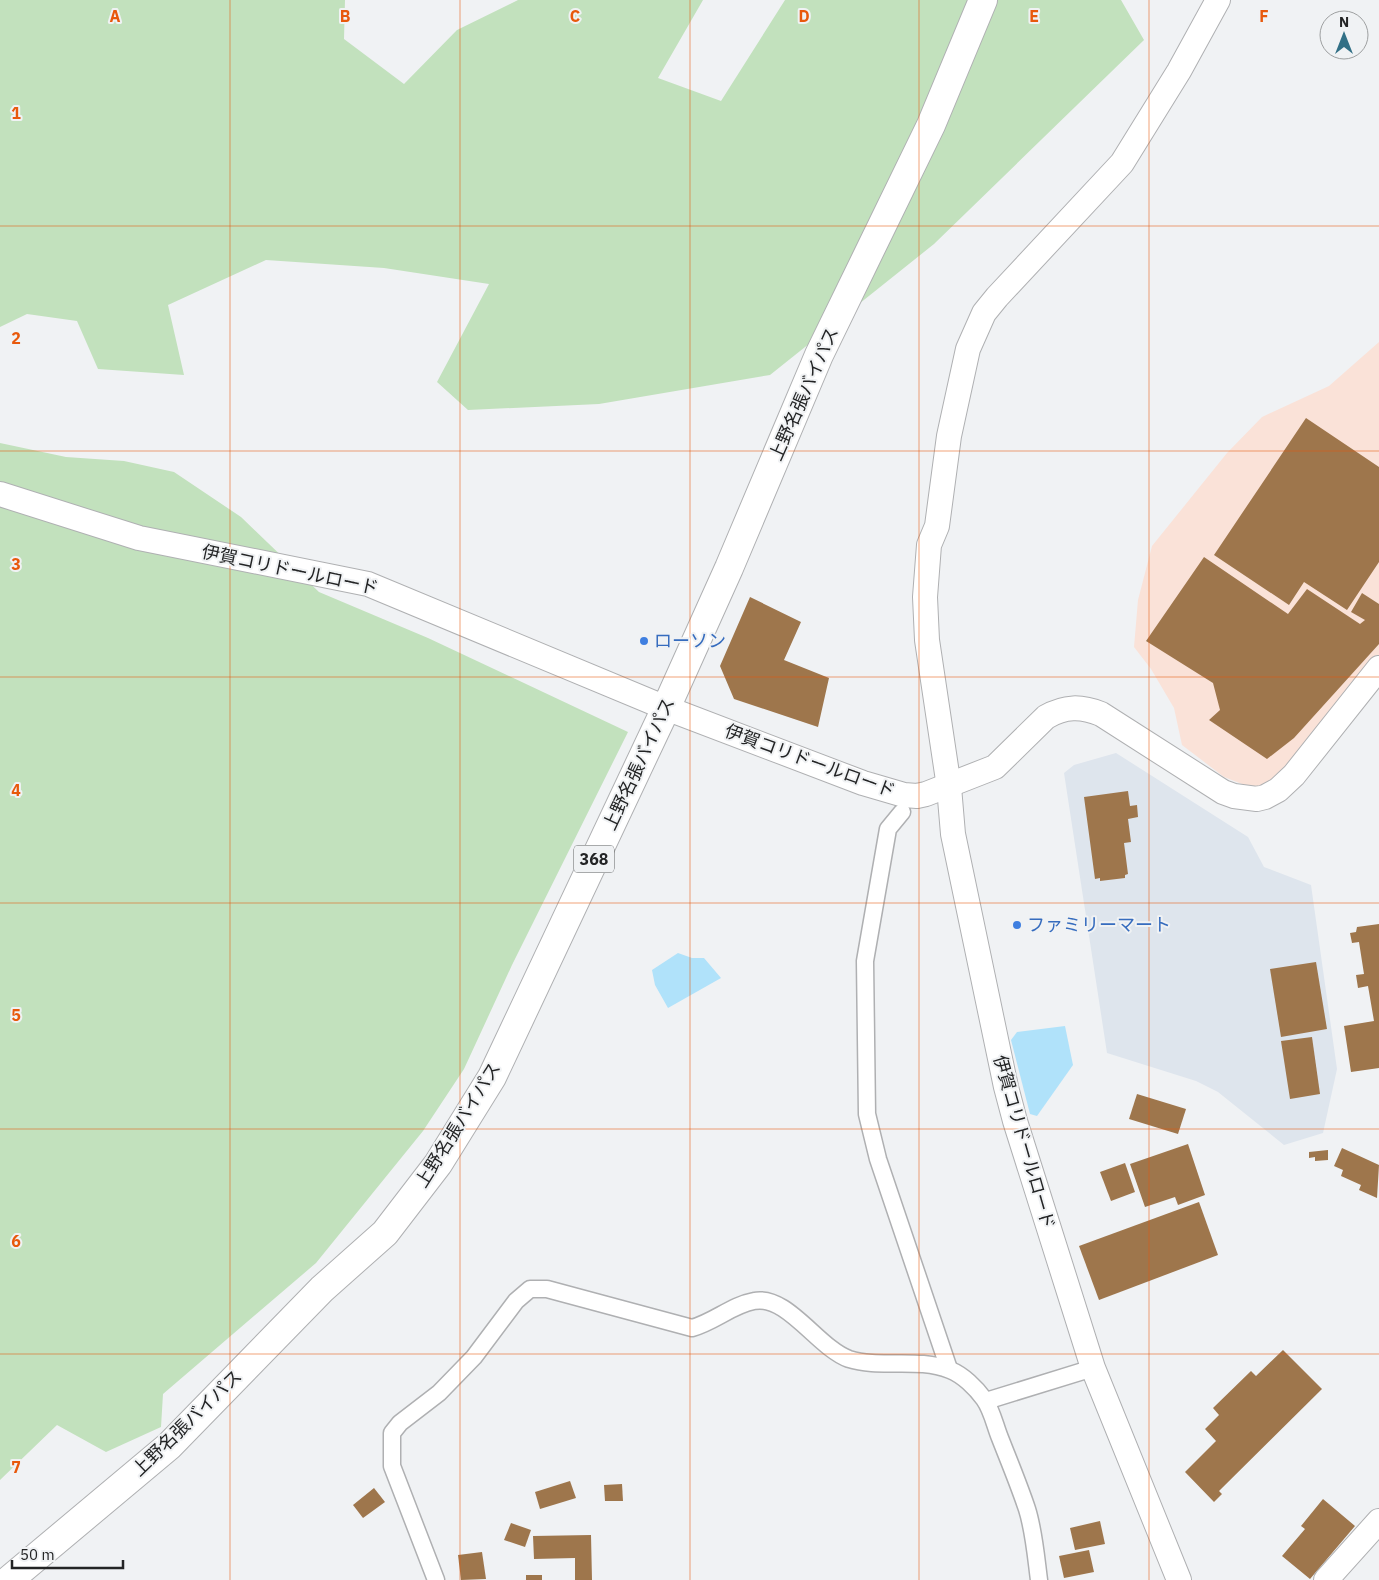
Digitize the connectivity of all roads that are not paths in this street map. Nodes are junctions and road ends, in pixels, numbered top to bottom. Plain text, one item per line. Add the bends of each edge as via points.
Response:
1 (983, 0) edge
2 (1218, 0) edge
3 (0, 494) edge
4 (1379, 668) edge
5 (666, 708) junction
6 (949, 787) junction
7 (902, 812) dead end
8 (1093, 1368) junction
9 (949, 1370) junction
10 (986, 1401) junction
11 (1379, 1521) edge
12 (9, 1580) edge
13 (436, 1580) edge
14 (1039, 1580) edge
15 (1179, 1580) edge
16 (1326, 1580) edge

1 - 5 highway, 上野名張バイパス / 368 via 931,125 819,355
2 - 6 street via 1131,151 997,296 984,313 968,349 950,436 937,526 929,545 925,597 927,640
3 - 5 street, 伊賀コリドールロード via 139,538 368,584
4 - 6 street via 1294,775 1278,790 1264,797 1247,798 1223,792 1101,714 1078,708 1046,717 995,767
5 - 6 street, 伊賀コリドールロード via 886,791 917,796
5 - 12 highway, 上野名張バイパス / 368 via 492,1077 438,1164 385,1233 322,1289 169,1446
6 - 8 street, 伊賀コリドールロード via 953,834 1006,1087
7 - 9 street via 888,829 865,961 867,1114 878,1159
8 - 10 street
8 - 15 street, 伊賀コリドールロード
9 - 10 street via 965,1379
9 - 13 street via 902,1362 874,1364 848,1359 825,1346 795,1318 770,1301 756,1300 744,1304 692,1328 547,1290 530,1290 516,1301 474,1357 439,1393 400,1423 392,1434 392,1466
10 - 14 street via 1028,1510
11 - 16 street

